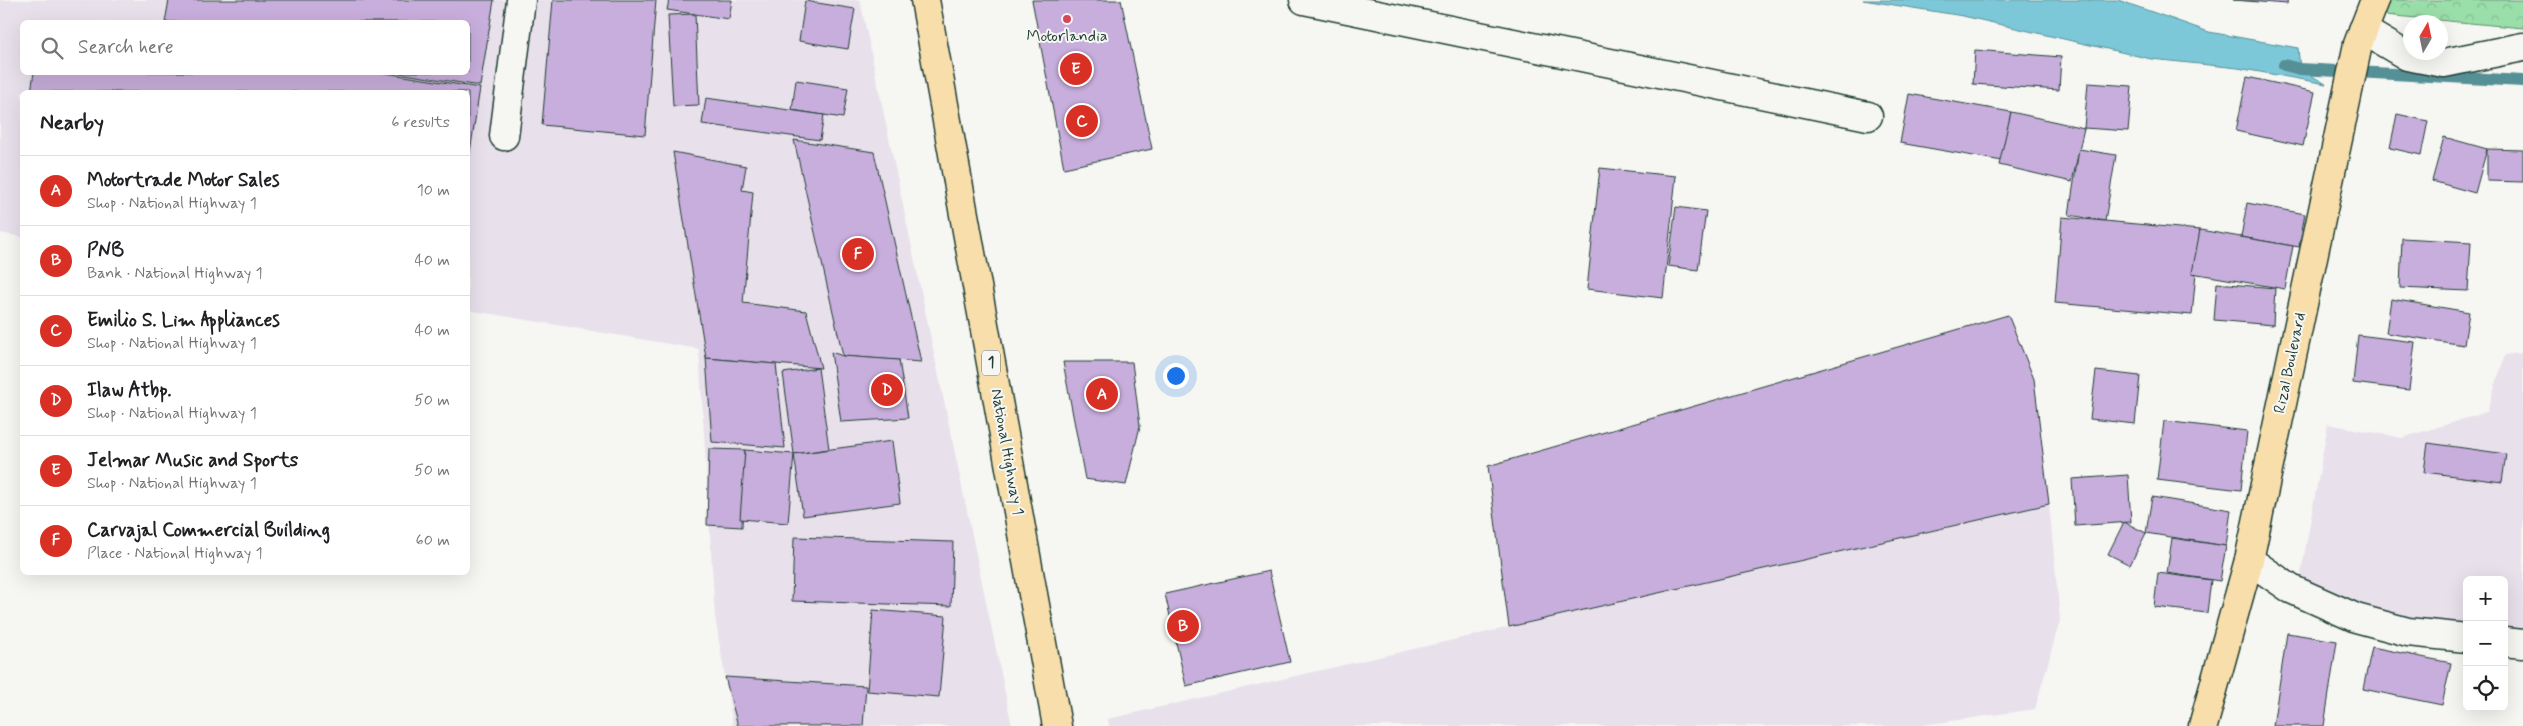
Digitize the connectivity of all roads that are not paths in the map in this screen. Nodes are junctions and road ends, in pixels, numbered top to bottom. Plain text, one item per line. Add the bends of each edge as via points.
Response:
1 (521, 0) edge
2 (925, 0) edge
3 (1304, 0) edge
4 (2375, 0) edge
5 (2361, 37) junction
6 (2522, 47) edge
7 (1868, 116) dead end
8 (504, 136) dead end
9 (2249, 560) junction
10 (2463, 638) edge
11 (2508, 642) edge
12 (2523, 644) edge
13 (1057, 726) edge
14 (2202, 726) edge

1 - 8 street
2 - 13 main road, National Highway 1 / 1
3 - 7 street
4 - 5 main road, Rizal Boulevard
5 - 6 street via 2407,56 2436,62 2460,61
5 - 9 main road, Rizal Boulevard
9 - 10 street via 2291,590 2356,618 2408,632
9 - 14 main road, Rizal Boulevard
11 - 12 street

